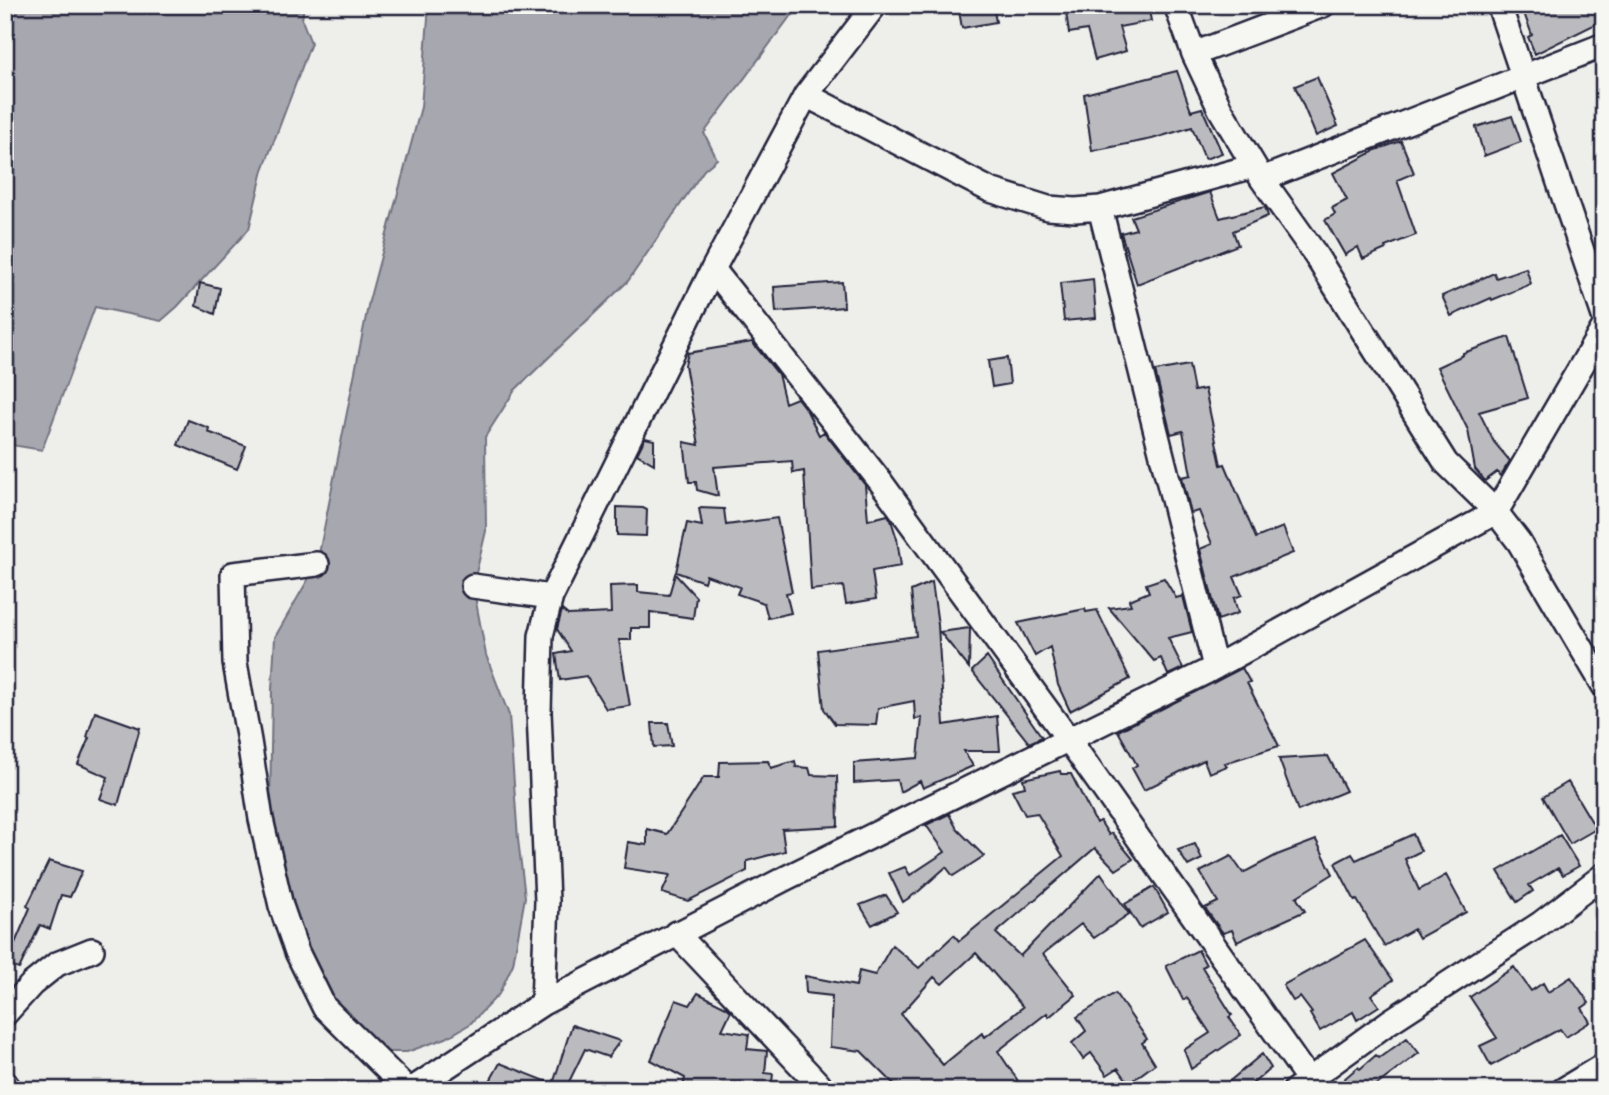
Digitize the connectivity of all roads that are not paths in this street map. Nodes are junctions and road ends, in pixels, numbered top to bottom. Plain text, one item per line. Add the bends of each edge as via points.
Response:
1 (875, 5) edge
2 (1176, 5) edge
3 (1323, 5) edge
4 (1499, 5) edge
5 (1604, 45) edge
6 (1194, 54) junction
7 (1523, 76) junction
8 (806, 95) junction
9 (1258, 172) junction
10 (1100, 208) junction
11 (713, 269) junction
12 (1604, 316) edge
13 (1604, 327) edge
14 (1496, 512) junction
15 (317, 564) dead end
16 (473, 586) dead end
17 (551, 597) junction
18 (1215, 667) junction
19 (1604, 686) edge
20 (1069, 740) junction
21 (1604, 875) edge
22 (676, 933) junction
23 (92, 950) dead end
24 (543, 1003) junction
25 (5, 1014) edge
26 (1604, 1065) edge
27 (5, 1083) edge
28 (1307, 1086) edge
29 (10, 1090) edge
30 (409, 1090) edge
31 (824, 1090) edge
32 (1563, 1090) edge

1 - 8 street
2 - 6 street
3 - 6 street
4 - 7 street
5 - 7 street
6 - 9 street
7 - 9 street
7 - 12 street
8 - 10 street via 990,190 1048,208
8 - 11 street
9 - 10 street
9 - 14 street via 1446,463
10 - 18 street
11 - 17 street
11 - 20 street via 880,481
13 - 14 street
14 - 18 street
14 - 19 street via 1519,542
15 - 30 street via 233,574 234,663 261,819 281,906 324,1007
16 - 17 street
17 - 24 street via 541,636 539,712 547,901
18 - 20 street
20 - 22 street
20 - 28 street
21 - 28 street via 1540,924 1389,1021
22 - 24 street
22 - 31 street
23 - 25 street via 57,964
24 - 30 street
26 - 32 street
27 - 29 street

